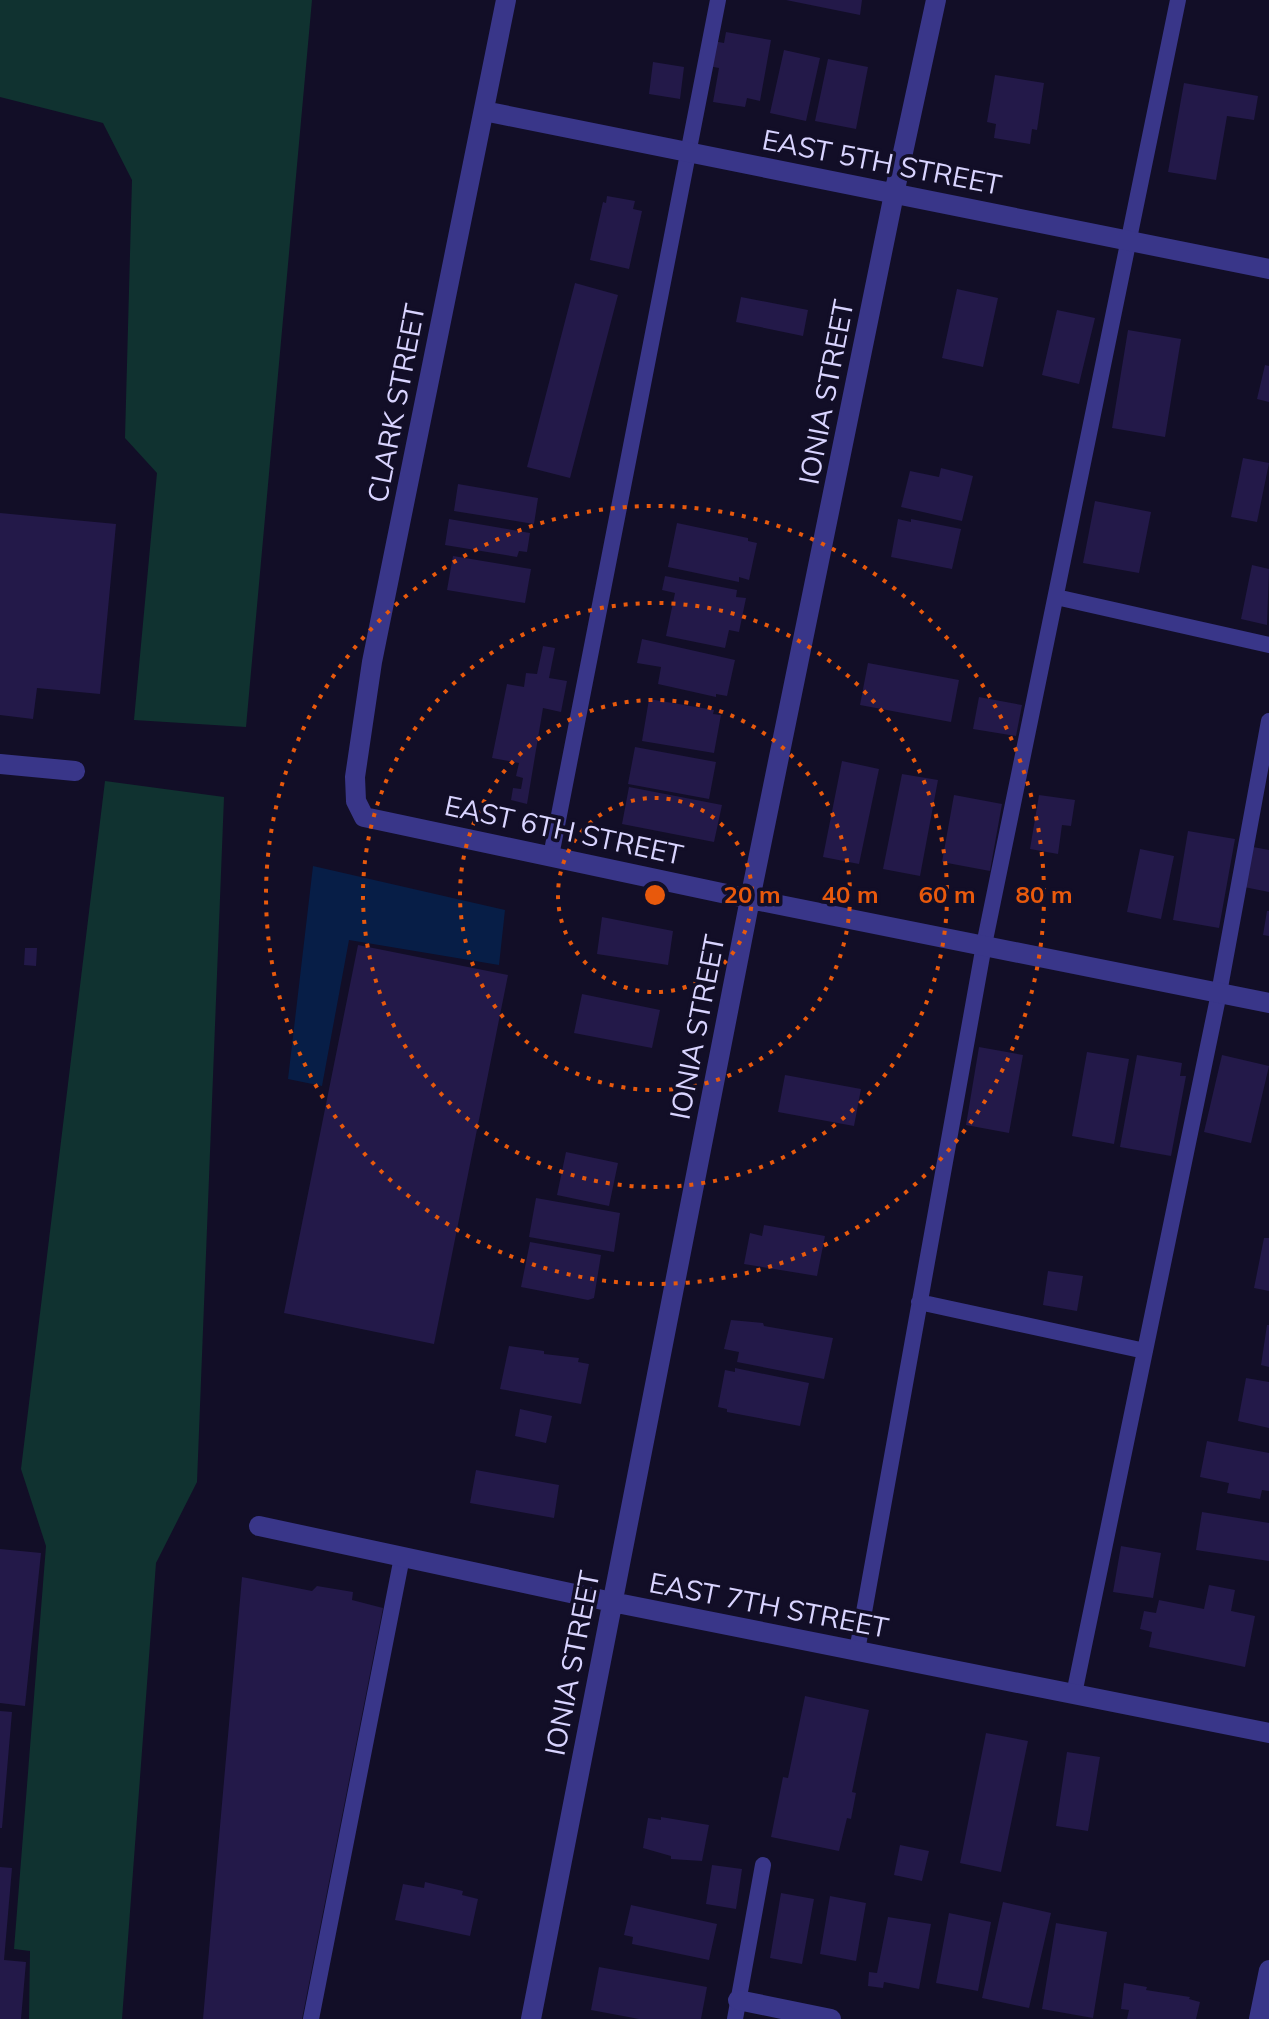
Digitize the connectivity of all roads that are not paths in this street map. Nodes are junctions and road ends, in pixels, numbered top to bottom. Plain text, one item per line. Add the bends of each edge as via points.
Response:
1 (506, 0) edge
2 (718, 0) edge
3 (936, 0) edge
4 (1178, 0) edge
5 (484, 111) junction
6 (688, 152) junction
7 (894, 194) junction
8 (1129, 240) junction
9 (1269, 269) edge
10 (1056, 597) junction
11 (1269, 645) edge
12 (1269, 721) edge
13 (0, 764) edge
14 (75, 771) dead end
15 (364, 817) joint
16 (551, 856) junction
17 (750, 899) junction
18 (984, 945) junction
19 (1219, 993) junction
20 (1269, 1003) edge
21 (919, 1302) junction
22 (1145, 1351) junction
23 (259, 1526) dead end
24 (402, 1557) junction
25 (612, 1602) junction
26 (857, 1651) junction
27 (1074, 1694) junction
28 (1269, 1733) edge
29 (763, 1865) dead end
30 (1269, 1970) edge
31 (736, 2010) edge
32 (311, 2019) edge
33 (531, 2019) edge
34 (831, 2019) edge
35 (1259, 2019) edge

1 - 5 street, CLARK STREET
2 - 6 lane
3 - 7 street, IONIA STREET
4 - 8 lane
5 - 6 street, EAST 5TH STREET
5 - 15 street, CLARK STREET via 372,662 355,777 356,801
6 - 7 street, EAST 5TH STREET
6 - 16 lane
7 - 8 street, EAST 5TH STREET
7 - 17 street, IONIA STREET
8 - 9 street, EAST 5TH STREET
8 - 10 lane
10 - 11 lane
10 - 18 lane
12 - 19 lane
13 - 14 street
15 - 16 street, EAST 6TH STREET
16 - 17 street, EAST 6TH STREET
17 - 18 street, EAST 6TH STREET
17 - 25 street, IONIA STREET
18 - 19 street, EAST 6TH STREET
18 - 21 lane
19 - 20 street, EAST 6TH STREET
19 - 22 lane
21 - 22 lane
21 - 26 lane
22 - 27 lane
23 - 24 street, EAST 7TH STREET
24 - 25 street, EAST 7TH STREET
24 - 32 lane
25 - 26 street, EAST 7TH STREET
25 - 33 street, IONIA STREET
26 - 27 street, EAST 7TH STREET
27 - 28 street, EAST 7TH STREET
29 - 31 lane
30 - 35 street
31 - 34 street

